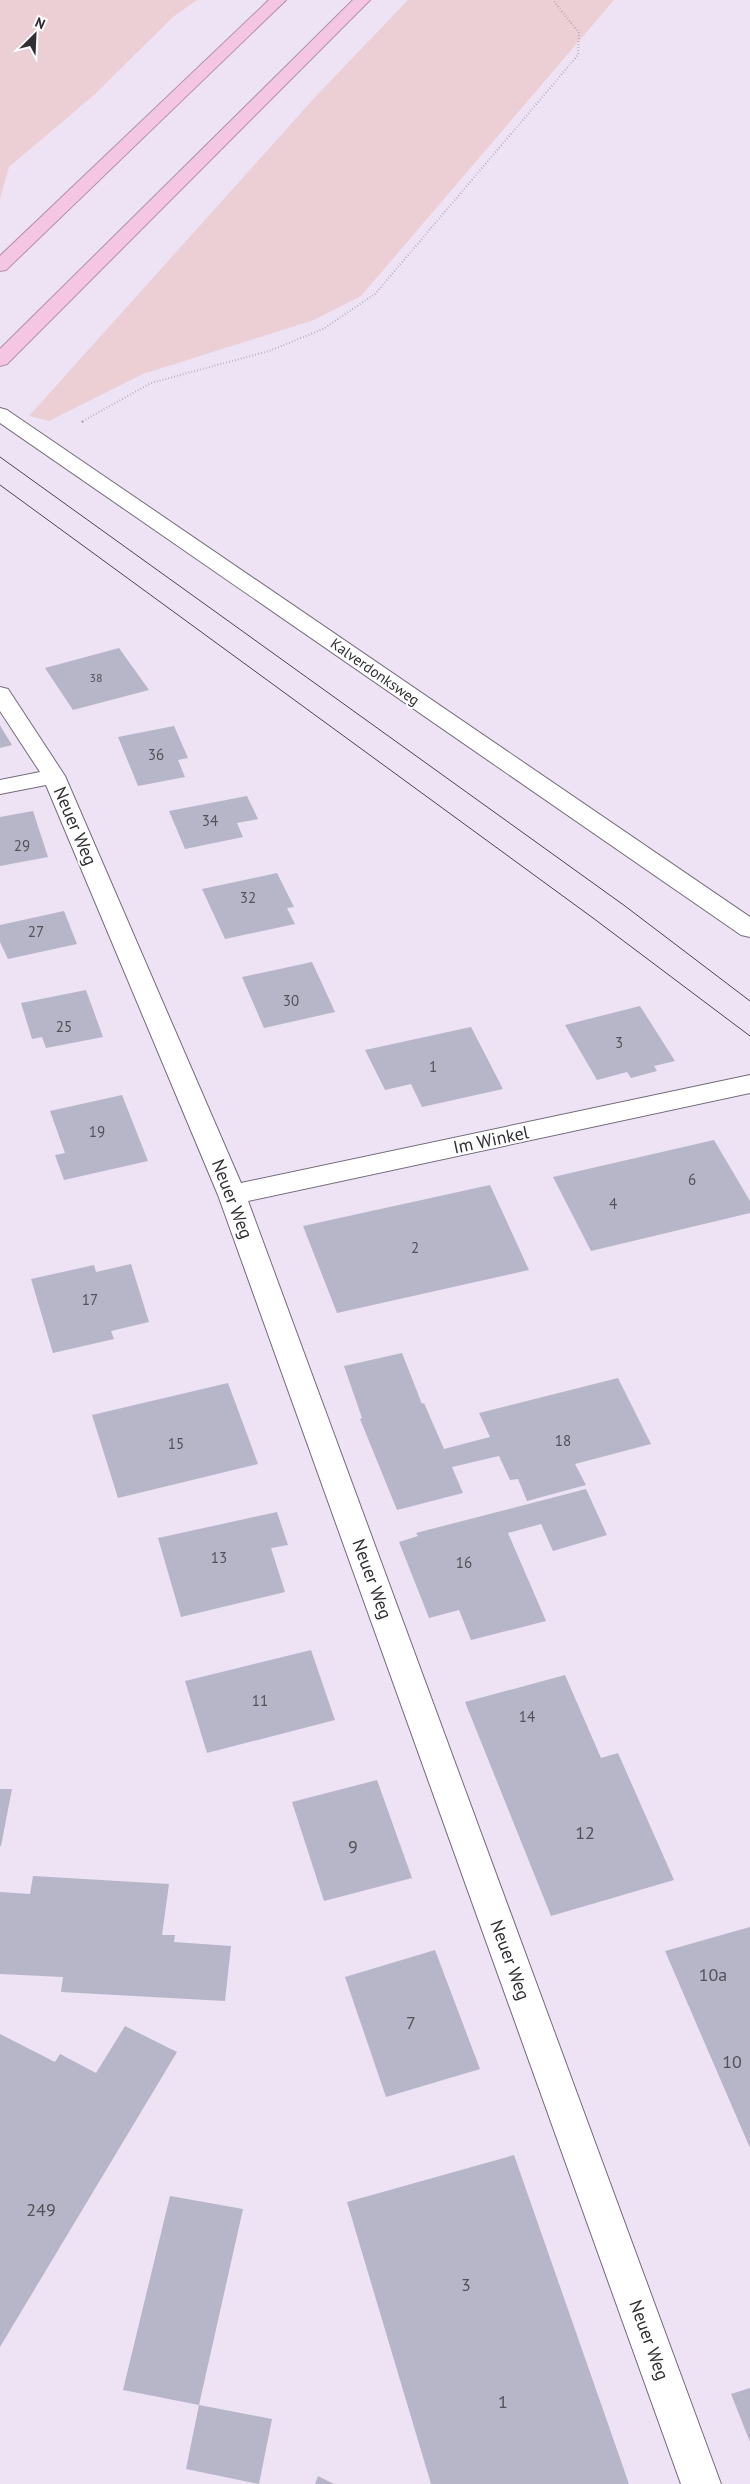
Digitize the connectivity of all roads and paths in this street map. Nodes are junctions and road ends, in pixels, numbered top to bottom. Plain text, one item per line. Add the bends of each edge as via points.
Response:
1 (278, 0) edge
2 (362, 0) edge
3 (553, 0) edge
4 (0, 266) edge
5 (0, 360) edge
6 (0, 414) edge
7 (45, 445) junction
8 (0, 694) edge
9 (54, 776) junction
10 (0, 787) edge
11 (750, 929) edge
12 (750, 1084) edge
13 (232, 1195) junction
14 (701, 2484) edge

1 - 4 highway
2 - 5 highway
3 - 7 path via 579,32 578,55 375,294 323,329 269,351 151,383
6 - 7 street, Kalverdonksweg
7 - 11 street, Kalverdonksweg
8 - 9 street, Neuer Weg
9 - 10 street
9 - 13 street, Neuer Weg
12 - 13 street, Im Winkel
13 - 14 street, Neuer Weg

